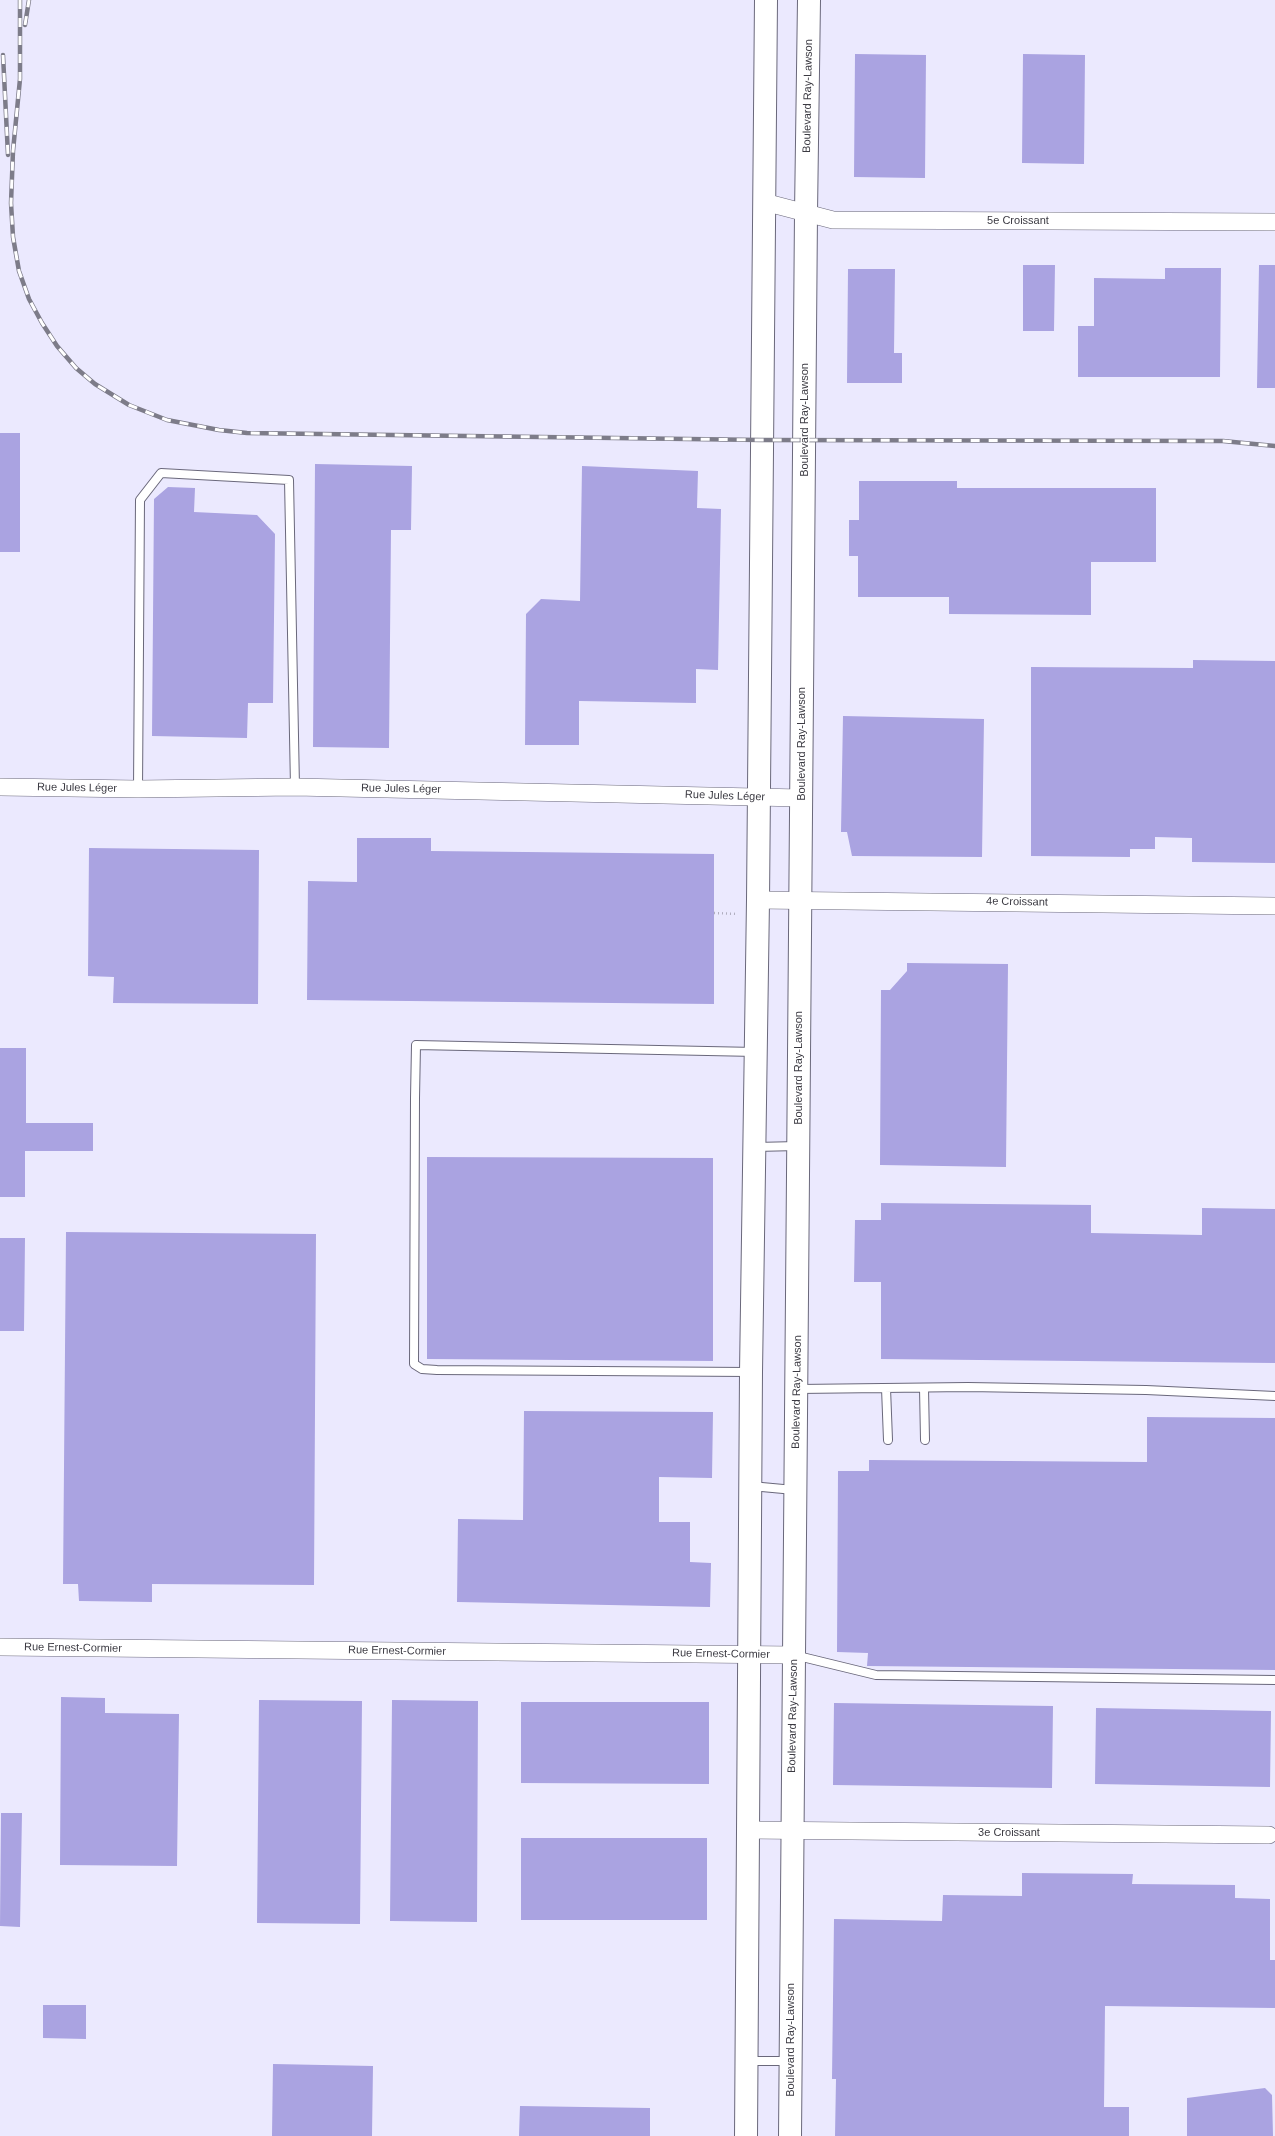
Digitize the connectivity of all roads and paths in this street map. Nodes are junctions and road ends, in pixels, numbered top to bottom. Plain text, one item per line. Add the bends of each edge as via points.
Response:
1 (766, 0) edge
2 (809, 0) edge
3 (764, 202) junction
4 (806, 213) junction
5 (1275, 222) edge
6 (0, 787) edge
7 (295, 787) junction
8 (138, 789) junction
9 (758, 797) junction
10 (801, 798) junction
11 (758, 900) junction
12 (800, 901) junction
13 (1275, 906) edge
14 (756, 1052) junction
15 (798, 1146) junction
16 (755, 1147) junction
17 (751, 1372) junction
18 (886, 1388) junction
19 (924, 1388) junction
20 (798, 1389) junction
21 (1275, 1396) edge
22 (888, 1440) dead end
23 (925, 1440) dead end
24 (751, 1486) junction
25 (796, 1490) junction
26 (0, 1647) edge
27 (751, 1654) junction
28 (794, 1655) junction
29 (1275, 1680) edge
30 (748, 1830) junction
31 (792, 1830) junction
32 (1269, 1835) dead end
33 (791, 2061) junction
34 (746, 2062) junction
35 (746, 2136) edge
36 (790, 2136) edge

1 - 3 street
2 - 4 street, Boulevard Ray-Lawson
3 - 4 street, 5e Croissant
3 - 9 street
4 - 5 street, 5e Croissant via 833,220
4 - 10 street, Boulevard Ray-Lawson
6 - 8 street, Rue Jules Léger
7 - 8 street, Rue Jules Léger
7 - 8 lane via 289,480 161,473 140,500
7 - 9 street, Rue Jules Léger
9 - 10 street, Rue Jules Léger
9 - 11 street
10 - 12 street, Boulevard Ray-Lawson
11 - 12 street, 4e Croissant
11 - 14 street
12 - 13 street, 4e Croissant
12 - 15 street, Boulevard Ray-Lawson
14 - 16 street
14 - 17 lane via 416,1045 414,1364 422,1369 437,1370
15 - 16 lane
15 - 20 street, Boulevard Ray-Lawson
16 - 17 street
17 - 24 street
18 - 19 lane
18 - 20 lane
18 - 22 lane
19 - 21 lane via 1146,1390
19 - 23 lane
20 - 25 street, Boulevard Ray-Lawson
24 - 25 lane
24 - 27 street
25 - 28 street, Boulevard Ray-Lawson
26 - 27 street, Rue Ernest-Cormier
27 - 28 street, Rue Ernest-Cormier
27 - 30 street
28 - 29 lane via 876,1675
28 - 31 street, Boulevard Ray-Lawson
30 - 31 street, 3e Croissant
30 - 34 street
31 - 32 street, 3e Croissant
31 - 33 street, Boulevard Ray-Lawson
33 - 34 lane
33 - 36 street, Boulevard Ray-Lawson
34 - 35 street

